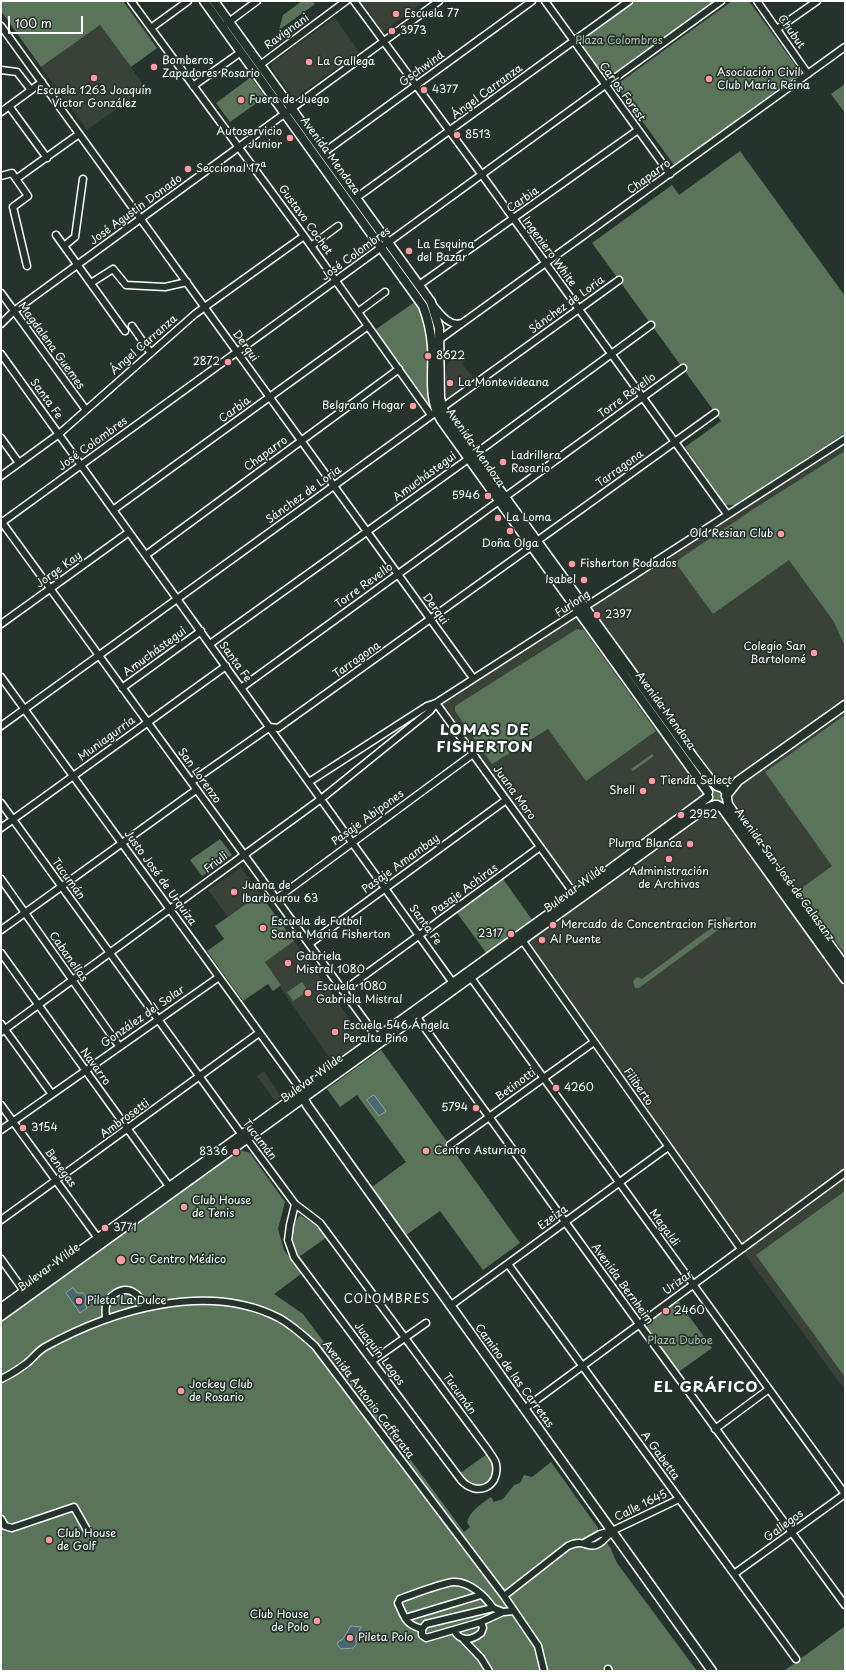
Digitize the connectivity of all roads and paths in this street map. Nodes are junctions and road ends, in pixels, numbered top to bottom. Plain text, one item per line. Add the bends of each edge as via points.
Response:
1 (131, 1) edge
2 (188, 1) edge
3 (204, 1) edge
4 (214, 1) edge
5 (257, 1) edge
6 (346, 1) edge
7 (354, 1) edge
8 (439, 1) edge
9 (532, 1) edge
10 (545, 1) edge
11 (629, 1) edge
12 (721, 1) edge
13 (757, 1) edge
14 (817, 1) edge
15 (226, 24) junction
16 (1, 26) edge
17 (151, 28) junction
18 (777, 29) junction
19 (383, 41) junction
20 (574, 41) junction
21 (845, 47) edge
22 (241, 52) junction
23 (260, 64) junction
24 (1, 70) edge
25 (808, 74) junction
26 (42, 82) junction
27 (194, 86) junction
28 (416, 86) junction
29 (606, 86) junction
30 (31, 90) junction
31 (10, 106) junction
32 (289, 111) junction
33 (1, 112) edge
34 (638, 130) junction
35 (449, 131) junction
36 (79, 134) junction
37 (239, 147) junction
38 (323, 152) junction
39 (47, 158) junction
40 (670, 174) junction
41 (482, 175) junction
42 (1, 176) edge
43 (16, 179) junction
44 (83, 179) dead end
45 (356, 198) junction
46 (140, 219) junction
47 (513, 219) junction
48 (338, 226) dead end
49 (56, 235) dead end
50 (304, 236) junction
51 (385, 245) junction
52 (64, 246) junction
53 (311, 246) junction
54 (77, 264) junction
55 (545, 264) junction
56 (27, 266) dead end
57 (619, 280) dead end
58 (336, 281) junction
59 (187, 282) junction
60 (91, 284) junction
61 (419, 285) junction
62 (384, 292) dead end
63 (1, 293) edge
64 (431, 302) junction
65 (204, 307) junction
66 (14, 310) junction
67 (578, 310) junction
68 (358, 312) junction
69 (464, 322) junction
70 (1, 324) edge
71 (651, 325) dead end
72 (132, 326) dead end
73 (368, 326) junction
74 (125, 331) dead end
75 (439, 340) junction
76 (432, 346) junction
77 (150, 352) junction
78 (237, 352) junction
79 (1, 354) edge
80 (610, 354) junction
81 (683, 368) dead end
82 (399, 369) junction
83 (270, 397) junction
84 (642, 398) junction
85 (86, 410) junction
86 (436, 411) junction
87 (715, 412) dead end
88 (59, 434) junction
89 (1, 438) edge
90 (845, 439) edge
91 (301, 441) junction
92 (674, 442) junction
93 (471, 456) junction
94 (19, 463) junction
95 (81, 465) junction
96 (1, 476) edge
97 (334, 485) junction
98 (502, 499) junction
99 (113, 510) junction
100 (727, 514) junction
101 (1, 522) edge
102 (367, 531) junction
103 (129, 532) junction
104 (534, 544) junction
105 (146, 555) junction
106 (398, 574) junction
107 (50, 589) junction
108 (177, 599) junction
109 (582, 610) junction
110 (431, 620) junction
111 (1, 624) edge
112 (201, 631) junction
113 (210, 644) junction
114 (98, 656) junction
115 (226, 666) junction
116 (1, 677) edge
117 (473, 678) junction
118 (122, 688) junction
119 (241, 688) junction
120 (436, 703) junction
121 (845, 705) edge
122 (25, 709) junction
123 (147, 722) junction
124 (1, 726) edge
125 (270, 727) junction
126 (473, 754) junction
127 (73, 776) junction
128 (738, 781) junction
129 (191, 782) junction
130 (310, 782) junction
131 (718, 787) junction
132 (196, 790) junction
133 (708, 795) junction
134 (726, 797) junction
135 (321, 799) junction
136 (506, 800) junction
137 (1, 803) edge
138 (716, 805) junction
139 (13, 819) junction
140 (1, 828) edge
141 (352, 842) junction
142 (122, 843) junction
143 (540, 847) junction
144 (244, 855) junction
145 (1, 879) edge
146 (61, 886) junction
147 (385, 887) junction
148 (575, 895) junction
149 (276, 899) junction
150 (170, 910) junction
151 (25, 913) junction
152 (1, 930) edge
153 (419, 935) junction
154 (520, 938) junction
155 (309, 944) junction
156 (1, 953) edge
157 (110, 953) junction
158 (845, 966) edge
159 (469, 975) junction
160 (219, 976) junction
161 (72, 980) junction
162 (845, 980) edge
163 (454, 982) junction
164 (343, 990) junction
165 (38, 1006) junction
166 (415, 1014) junction
167 (158, 1019) junction
168 (1, 1024) edge
169 (3, 1031) edge
170 (259, 1032) junction
171 (379, 1040) junction
172 (594, 1042) junction
173 (119, 1046) junction
174 (84, 1070) junction
175 (199, 1076) junction
176 (543, 1078) junction
177 (51, 1094) junction
178 (302, 1095) junction
179 (1, 1105) edge
180 (489, 1117) junction
181 (13, 1121) junction
182 (128, 1129) junction
183 (1, 1130) edge
184 (244, 1137) junction
185 (450, 1145) dead end
186 (668, 1147) junction
187 (845, 1173) edge
188 (56, 1181) junction
189 (619, 1182) junction
190 (171, 1190) junction
191 (295, 1204) junction
192 (1, 1220) edge
193 (565, 1222) junction
194 (100, 1241) junction
195 (741, 1249) junction
196 (1, 1259) edge
197 (508, 1264) junction
198 (693, 1285) junction
199 (26, 1294) junction
200 (450, 1306) junction
201 (147, 1307) junction
202 (1, 1308) edge
203 (1, 1316) edge
204 (106, 1319) junction
205 (426, 1323) dead end
206 (639, 1324) junction
207 (405, 1336) junction
208 (372, 1361) junction
209 (582, 1366) junction
210 (1, 1379) edge
211 (770, 1389) junction
212 (524, 1409) junction
213 (715, 1429) junction
214 (490, 1485) joint
215 (845, 1494) edge
216 (679, 1498) junction
217 (1, 1519) edge
218 (87, 1530) dead end
219 (612, 1531) junction
220 (792, 1532) junction
221 (734, 1574) junction
222 (481, 1595) junction
223 (504, 1596) junction
224 (845, 1605) edge
225 (493, 1608) junction
226 (514, 1611) junction
227 (503, 1612) junction
228 (405, 1618) junction
229 (481, 1622) junction
230 (422, 1628) junction
231 (454, 1630) junction
232 (463, 1640) junction
233 (796, 1659) dead end
234 (489, 1671) edge
235 (544, 1671) edge
236 (712, 1671) edge

1 - 17 street, Gustavo Cochet
2 - 17 street
3 - 15 main road, Avenida Mendoza
4 - 15 main road, Avenida Mendoza
5 - 15 street
6 - 23 street, Ravignani
7 - 19 street, Ingeniero White
8 - 19 street, José Agustín Donado
9 - 28 street, Gschwind
10 - 20 street, Carlos Forest
11 - 20 street, Ángel Carranza
12 - 29 street, José Colombres
13 - 18 street, Chubut
14 - 18 street
15 - 22 main road, Avenida Mendoza
15 - 23 main road, Avenida Mendoza
16 - 26 street, Derqui
17 - 27 street, Gustavo Cochet
18 - 25 street, Chubut
19 - 28 street, Ingeniero White
19 - 32 street, José Agustín Donado
20 - 29 street, Carlos Forest
20 - 35 street, Ángel Carranza
21 - 25 street, Chaparro
22 - 27 street
22 - 32 main road, Avenida Mendoza
23 - 32 main road, Avenida Mendoza
24 - 30 street via 17,72
25 - 40 street, Chaparro
26 - 30 street
26 - 36 street, Derqui
27 - 37 street, Gustavo Cochet
28 - 35 street, Ingeniero White
28 - 38 street, Gschwind
29 - 34 street, Carlos Forest
29 - 41 street, José Colombres
30 - 31 street
31 - 33 street
31 - 39 street
32 - 37 street, José Agustín Donado
32 - 38 main road, Avenida Mendoza
32 - 51 main road, Avenida Mendoza
34 - 40 street, Carlos Forest
34 - 47 street, Carbia
35 - 41 street, Ingeniero White
35 - 45 street, Ángel Carranza
36 - 39 street
36 - 46 street, Derqui
37 - 46 street, José Agustín Donado
37 - 50 street, Gustavo Cochet
38 - 45 main road, Avenida Mendoza
39 - 43 street
40 - 55 street, Chaparro
41 - 47 street, Ingeniero White
41 - 51 street, José Colombres
42 - 43 street via 12,173
43 - 56 street via 28,196 13,207
44 - 52 street via 74,237
45 - 51 main road, Avenida Mendoza
46 - 54 street, José Agustín Donado
46 - 59 street, Derqui
47 - 55 street, Ingeniero White
47 - 61 street, Carbia
48 - 53 street
49 - 52 street
50 - 53 street, Gustavo Cochet
50 - 65 street, Ángel Carranza
51 - 58 street, José Colombres
51 - 61 main road, Avenida Mendoza
51 - 76 main road, Avenida Mendoza via 423,306 428,318
52 - 54 street
53 - 58 street, Gustavo Cochet
54 - 60 street
54 - 66 street, José Agustín Donado
55 - 67 street, Ingeniero White
55 - 69 street, Chaparro
57 - 67 street, Sánchez de Loria
58 - 68 street, Gustavo Cochet
58 - 78 street, José Colombres
59 - 60 street via 165,287 126,286 113,269
59 - 65 street, Derqui
60 - 74 street
61 - 64 main road, Avenida Mendoza
62 - 68 street
63 - 66 street, Magdalena Guemes
64 - 69 street via 449,321 456,324
64 - 75 main road, Avenida Mendoza via 439,328
65 - 77 street, Ángel Carranza
65 - 78 street, Derqui
66 - 70 street, José Agustín Donado
66 - 85 street, Magdalena Guemes
67 - 80 street, Ingeniero White
67 - 86 street, Sánchez de Loria
68 - 73 street, Gustavo Cochet
69 - 75 street, Chaparro
71 - 80 street, Amuchástegui
72 - 77 street
73 - 82 street, Gustavo Cochet
73 - 83 street, Carbia
75 - 76 street, Chaparro
75 - 86 main road, Avenida Mendoza
76 - 86 main road, Avenida Mendoza via 431,384
77 - 85 street, Ángel Carranza
78 - 83 street, Derqui
78 - 95 street, José Colombres
79 - 88 street, Santa Fe
80 - 84 street, Ingeniero White
80 - 93 street, Amuchástegui
81 - 84 street, Torre Revello
82 - 86 street, Gustavo Cochet
82 - 91 street, Chaparro
83 - 91 street, Derqui
83 - 99 street, Carbia
84 - 92 street, Ingeniero White
84 - 98 street, Torre Revello
85 - 88 street, Ángel Carranza
86 - 93 main road, Avenida Mendoza
86 - 97 street, Sánchez de Loria
87 - 92 street, Tarragona
88 - 94 street, Ángel Carranza
88 - 95 street, Santa Fe
89 - 94 street
90 - 100 street, Furlong
91 - 97 street, Derqui
91 - 105 street, Chaparro
92 - 100 street, Ingeniero White
92 - 104 street, Tarragona
93 - 98 main road, Avenida Mendoza
93 - 102 street, Amuchástegui
94 - 96 street, Ángel Carranza
95 - 99 street, Santa Fe
95 - 101 street, José Colombres
97 - 102 street, Derqui
97 - 108 street, Sánchez de Loria
98 - 104 main road, Avenida Mendoza
98 - 106 street, Torre Revello
99 - 103 street, Santa Fe
100 - 109 street, Furlong
101 - 107 street, San Lorenzo
102 - 106 street, Derqui
102 - 113 street, Amuchástegui
103 - 105 street, Santa Fe
103 - 107 street, Jorge Kay
104 - 109 main road, Avenida Mendoza
104 - 110 street, Tarragona
105 - 108 street, Santa Fe
106 - 110 street, Derqui
106 - 119 street, Torre Revello
107 - 111 street, Jorge Kay
107 - 114 street, San Lorenzo
108 - 112 street, Santa Fe
108 - 114 street, Sánchez de Loria
109 - 117 street, Furlong
109 - 131 main road, Avenida Mendoza
109 - 133 main road, Avenida Mendoza
110 - 117 street, Derqui
110 - 125 street, Tarragona via 278,728
112 - 113 street, Santa Fe
112 - 118 street, Amuchástegui
113 - 115 street, Santa Fe
114 - 118 street, San Lorenzo
114 - 122 street, Sánchez de Loria
115 - 119 street, Santa Fe
115 - 123 street, Muniagurría
116 - 122 street, Justo José de Urquiza
117 - 120 street, Furlong
118 - 123 street, San Lorenzo
119 - 125 street, Santa Fe
120 - 126 street, Juana Moro
120 - 130 street, Furlong via 427,706
120 - 135 street, Friuli via 430,711
121 - 128 main road
122 - 124 street, Sánchez de Loria
122 - 127 street, Justo José de Urquiza
123 - 127 street, Muniagurría
123 - 129 street, San Lorenzo
125 - 129 street, Tarragona
125 - 130 street, Santa Fe
126 - 136 street, Juana Moro
126 - 141 street, Pasaje Abipones
127 - 139 street, Muniagurría
127 - 142 street, Justo José de Urquiza
128 - 131 main road
128 - 134 main road
129 - 132 street, San Lorenzo
130 - 135 street, Santa Fe
131 - 133 main road via 713,787
131 - 134 main road, Avenida Mendoza via 723,788
132 - 142 street
132 - 144 street, San Lorenzo
133 - 138 main road, Avenida Mendoza via 709,801
133 - 148 main road, Bulevar Wilde
134 - 138 main road via 723,803
134 - 158 main road, Avenida San José de Calasanz via 732,810
135 - 141 street, Santa Fe
135 - 144 street, Friuli
136 - 143 street, Juana Moro
136 - 147 street, Pasaje Amambay
137 - 139 street, Tucumán
138 - 154 main road, Bulevar Wilde via 704,809
138 - 162 main road, Avenida San José de Calasanz via 722,808
139 - 140 street, Muniagurría
139 - 146 street, Tucumán
141 - 147 street, Santa Fe
141 - 149 street, Pasaje Abipones
142 - 146 street
142 - 150 street, Justo José de Urquiza
143 - 148 street, Juana Moro
143 - 153 street, Pasaje Achiras
144 - 149 street, San Lorenzo
144 - 150 street, Friuli
145 - 151 street, Cabanellas
146 - 151 street
146 - 157 street, Tucumán
147 - 153 street, Santa Fe
147 - 155 street, Pasaje Amambay
148 - 154 main road, Bulevar Wilde
149 - 155 street, San Lorenzo
150 - 157 street, Friuli
150 - 160 street, Justo José de Urquiza
151 - 152 street
151 - 161 street, Cabanellas
153 - 163 street, Santa Fe
153 - 164 street, Pasaje Achiras
154 - 159 main road, Bulevar Wilde
154 - 172 street, Filiberto
155 - 164 street, San Lorenzo
156 - 165 street, Navarro
157 - 161 street, Friuli
157 - 167 street, Tucumán
159 - 163 main road, Bulevar Wilde
159 - 166 main road, Bulevar Wilde
159 - 176 street, Magaldi
160 - 167 street, González del Solar
160 - 170 street, Justo José de Urquiza
161 - 165 street, Friuli
161 - 173 street, Cabanellas
163 - 166 main road, Bulevar Wilde
164 - 171 street, San Lorenzo
165 - 169 street, Friuli
165 - 174 street, Navarro
166 - 171 main road, Bulevar Wilde
166 - 180 street, Avenida Bernheim
167 - 173 street, González del Solar
167 - 175 street, Tucumán
168 - 169 street
169 - 177 street
170 - 175 street, Ambrosetti
170 - 178 street, Justo José de Urquiza via 299,1087
171 - 178 main road, Bulevar Wilde
172 - 176 street, Betinotti
172 - 186 street, Filiberto
173 - 174 street, González del Solar
174 - 177 street, González del Solar
174 - 182 street, Navarro
175 - 182 street, Ambrosetti
175 - 184 street, Tucumán
176 - 180 street, Betinotti
176 - 189 street, Magaldi
177 - 181 street, González del Solar
178 - 184 main road, Bulevar Wilde
178 - 200 main road, Camino de las Carretas
179 - 181 street, Benegas
180 - 185 street, Betinotti
180 - 193 street, Avenida Bernheim
181 - 183 street, González del Solar
181 - 188 street, Benegas
182 - 188 street, Ambrosetti
182 - 190 street, Navarro
184 - 190 main road, Bulevar Wilde
184 - 191 street, Tucumán
186 - 189 street, Ezeiza
186 - 195 street, Filiberto
187 - 195 street, Urizar
188 - 192 street, Ambrosetti
188 - 194 street, Benegas
189 - 193 street, Ezeiza
189 - 198 street, Magaldi
190 - 194 main road, Bulevar Wilde
191 - 207 street, Tucumán via 320,1223
191 - 208 street, Juaquín Lagos via 288,1240 294,1257
193 - 197 street, Ezeiza
193 - 206 street, Avenida Bernheim
194 - 199 main road, Bulevar Wilde
195 - 198 street, Urizar
196 - 199 street
197 - 200 street, Ezeiza
197 - 209 street, A Gabetta
198 - 206 street, Urizar
198 - 211 street, Magaldi
199 - 202 main road, Bulevar Wilde
199 - 203 main road, Bulevar Wilde
200 - 212 main road, Camino de las Carretas
201 - 204 street, Avenida Antonio Cafferata
201 - 204 street via 140,1297 130,1291 121,1291 109,1298 105,1307
201 - 223 street, Avenida Antonio Cafferata via 210,1301 242,1304 280,1318 296,1329 315,1346
204 - 210 street, Avenida Antonio Cafferata via 43,1348 16,1371
205 - 207 street
206 - 209 street, Urizar
206 - 213 street, Avenida Bernheim
207 - 208 street
207 - 214 street, Tucumán via 494,1460 496,1471
208 - 214 street, Juaquín Lagos via 466,1485 479,1489
209 - 212 street, Urizar
209 - 216 street, A Gabetta
211 - 213 street
211 - 215 street, Magaldi
212 - 219 main road, Camino de las Carretas
213 - 220 street, Avenida Bernheim
215 - 220 street, Gallegos
216 - 219 street, Calle 1645
216 - 221 street, A Gabetta
217 - 218 street via 5,1526 12,1528 74,1507
219 - 223 street, Calle 1645 via 597,1546 592,1547 584,1543 573,1543 568,1546
219 - 236 main road, Camino de las Carretas
220 - 221 street, Gallegos
220 - 224 street, Avenida Bernheim
221 - 233 street, A Gabetta
222 - 225 street
222 - 228 street
222 - 228 street via 466,1584 453,1582 400,1599 398,1603
223 - 226 street, Avenida Antonio Cafferata
225 - 227 street
225 - 230 street via 426,1624
226 - 227 street
226 - 235 street, Avenida Antonio Cafferata via 538,1646
227 - 229 street
228 - 230 street via 412,1626
229 - 231 street
229 - 232 street via 483,1628 478,1636
230 - 231 street via 422,1635 426,1638
231 - 232 street via 457,1637
232 - 234 street via 481,1658

